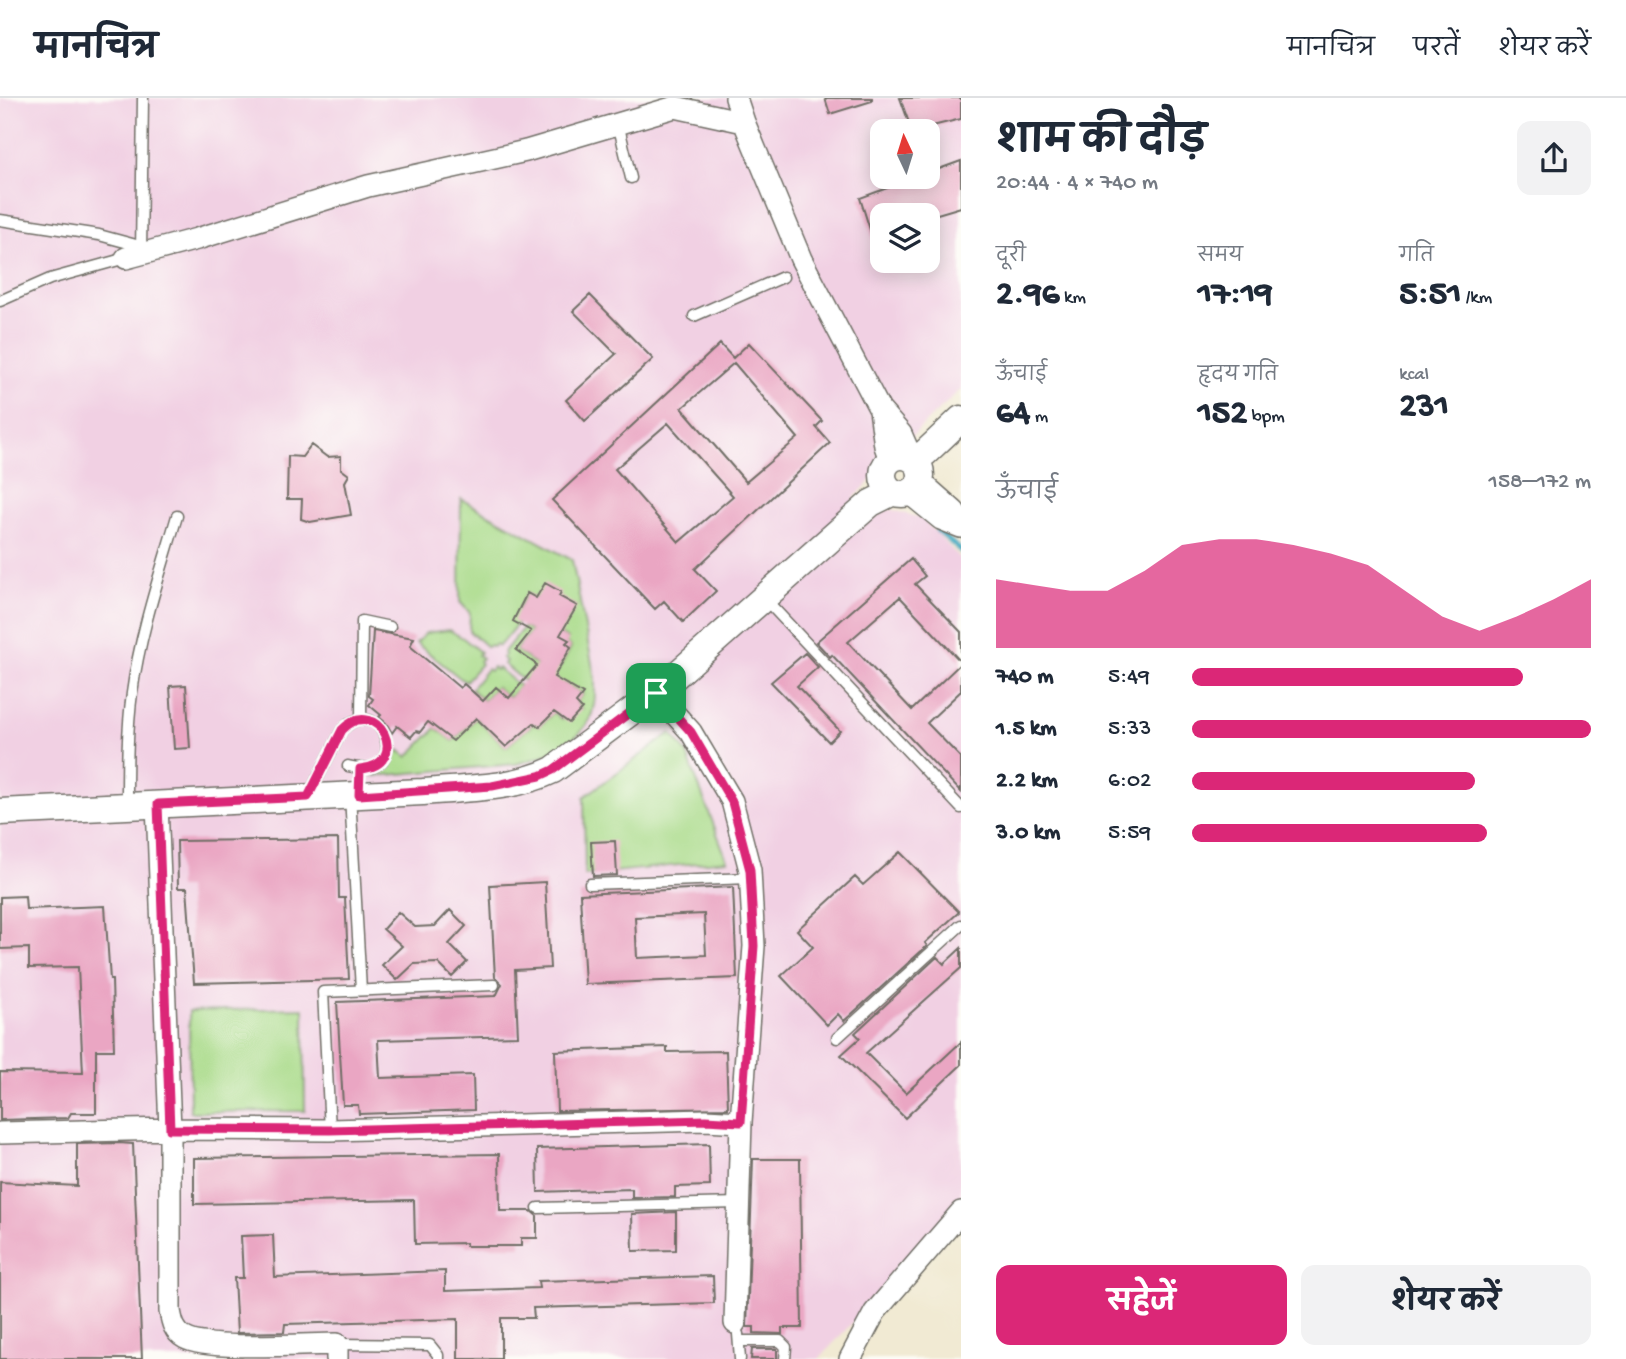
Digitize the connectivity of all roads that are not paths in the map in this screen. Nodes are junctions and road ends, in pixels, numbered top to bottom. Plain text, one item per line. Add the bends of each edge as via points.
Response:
1 (143, 98) edge
2 (736, 98) edge
3 (679, 103) edge
4 (744, 122) junction
5 (618, 123) junction
6 (631, 178) dead end
7 (0, 220) edge
8 (134, 256) junction
9 (783, 277) dead end
10 (0, 301) edge
11 (694, 316) dead end
12 (961, 419) edge
13 (900, 480) junction
14 (177, 516) dead end
15 (961, 525) edge
16 (765, 599) junction
17 (390, 626) dead end
18 (656, 693) junction
19 (361, 719) junction
20 (348, 766) dead end
21 (356, 786) junction
22 (308, 797) junction
23 (158, 804) junction
24 (127, 805) junction
25 (961, 808) edge
26 (0, 812) edge
27 (750, 878) junction
28 (590, 884) dead end
29 (961, 925) edge
30 (494, 985) dead end
31 (361, 990) junction
32 (837, 1038) dead end
33 (741, 1122) junction
34 (170, 1129) junction
35 (330, 1130) junction
36 (0, 1133) edge
37 (739, 1203) junction
38 (538, 1208) dead end
39 (961, 1212) edge
40 (737, 1332) junction
41 (337, 1352) edge
42 (438, 1359) edge
43 (740, 1359) edge
44 (785, 1359) edge
45 (850, 1359) edge

1 - 8 lane
2 - 4 street
3 - 4 street
3 - 5 street
4 - 13 street via 801,259 880,411 885,446
5 - 6 lane
5 - 8 street via 526,151 368,186
7 - 8 lane via 99,235 136,245
8 - 10 lane via 50,279
9 - 11 lane
12 - 13 street
13 - 15 street via 954,511
13 - 16 street
14 - 24 lane via 132,690
16 - 18 street
16 - 25 lane
17 - 19 lane via 362,621
18 - 21 street via 540,776 492,786
18 - 27 street via 691,732 732,802
19 - 21 lane via 383,730 387,750
19 - 22 lane via 342,730
20 - 21 lane
21 - 22 street
21 - 31 lane
22 - 23 street
23 - 24 street
23 - 34 street
24 - 26 street
27 - 28 lane
27 - 33 street via 754,946
29 - 32 lane
30 - 31 lane
31 - 35 lane via 323,992
33 - 35 street
33 - 37 street
34 - 35 street
34 - 36 street
34 - 41 street via 172,1326 185,1338 208,1345
37 - 38 lane
37 - 40 street
39 - 45 street via 875,1312
40 - 43 lane
40 - 44 lane via 780,1341 786,1347
41 - 42 lane via 430,1345

